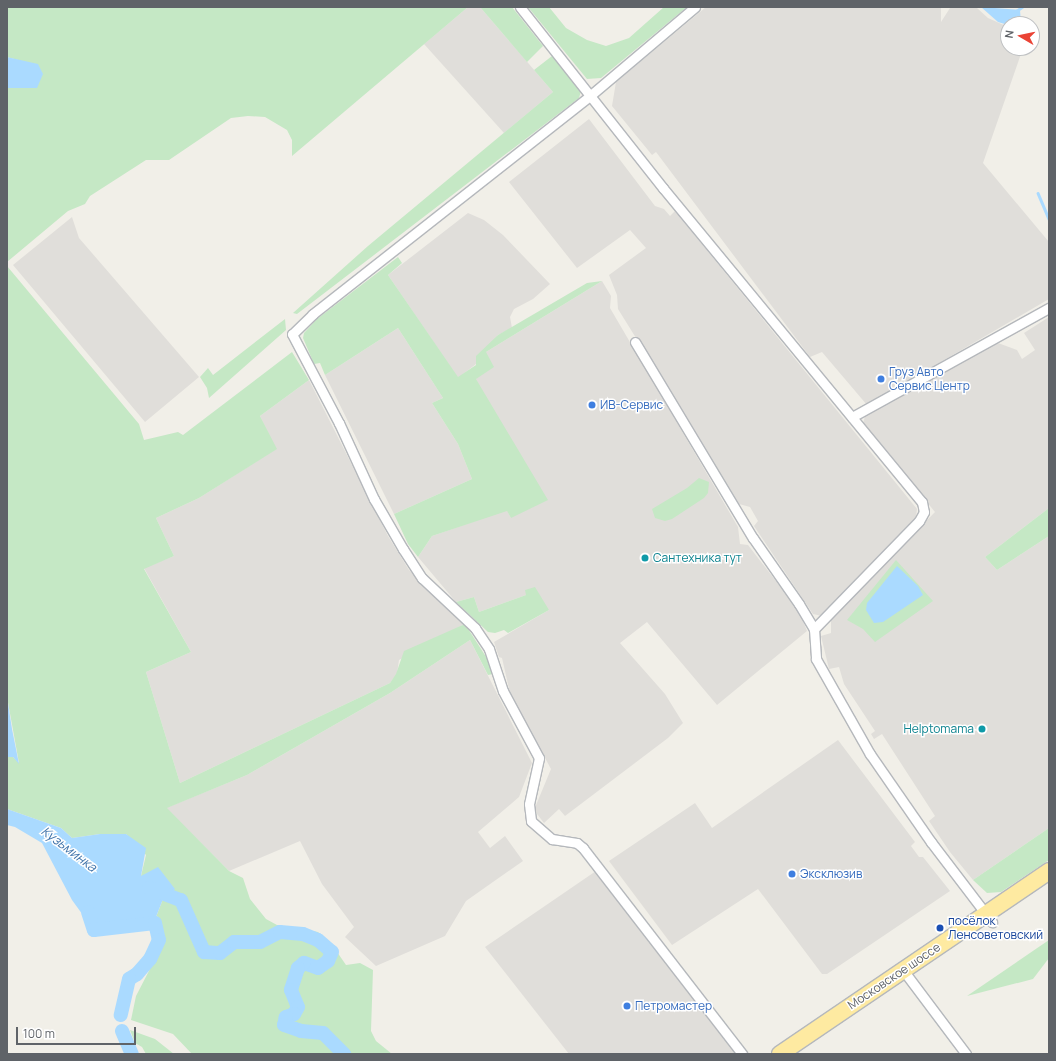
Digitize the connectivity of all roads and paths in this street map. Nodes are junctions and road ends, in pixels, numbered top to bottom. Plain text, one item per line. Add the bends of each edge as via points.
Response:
1 (520, 7) edge
2 (696, 7) edge
3 (591, 95) junction
4 (1049, 308) edge
5 (635, 342) dead end
6 (852, 417) junction
7 (814, 629) junction
8 (1049, 871) edge
9 (1049, 883) edge
10 (989, 918) junction
11 (906, 974) junction
12 (742, 1054) edge
13 (780, 1054) edge
14 (797, 1054) edge
15 (966, 1054) edge

1 - 3 street
2 - 3 street
3 - 6 street
3 - 12 street via 313,314 292,334 339,423 374,499 403,549 422,578 475,628 489,649 503,691 538,758 538,769 529,804 531,821 552,839 577,843 583,848
4 - 6 street
5 - 7 street via 753,538
6 - 7 street via 922,502 924,512 919,522
7 - 10 street via 816,659 870,754 931,842
8 - 10 highway, Московское шоссе
9 - 10 highway, Московское шоссе
10 - 11 highway, Московское шоссе
11 - 13 highway, Московское шоссе
11 - 14 highway, Московское шоссе
11 - 15 street

